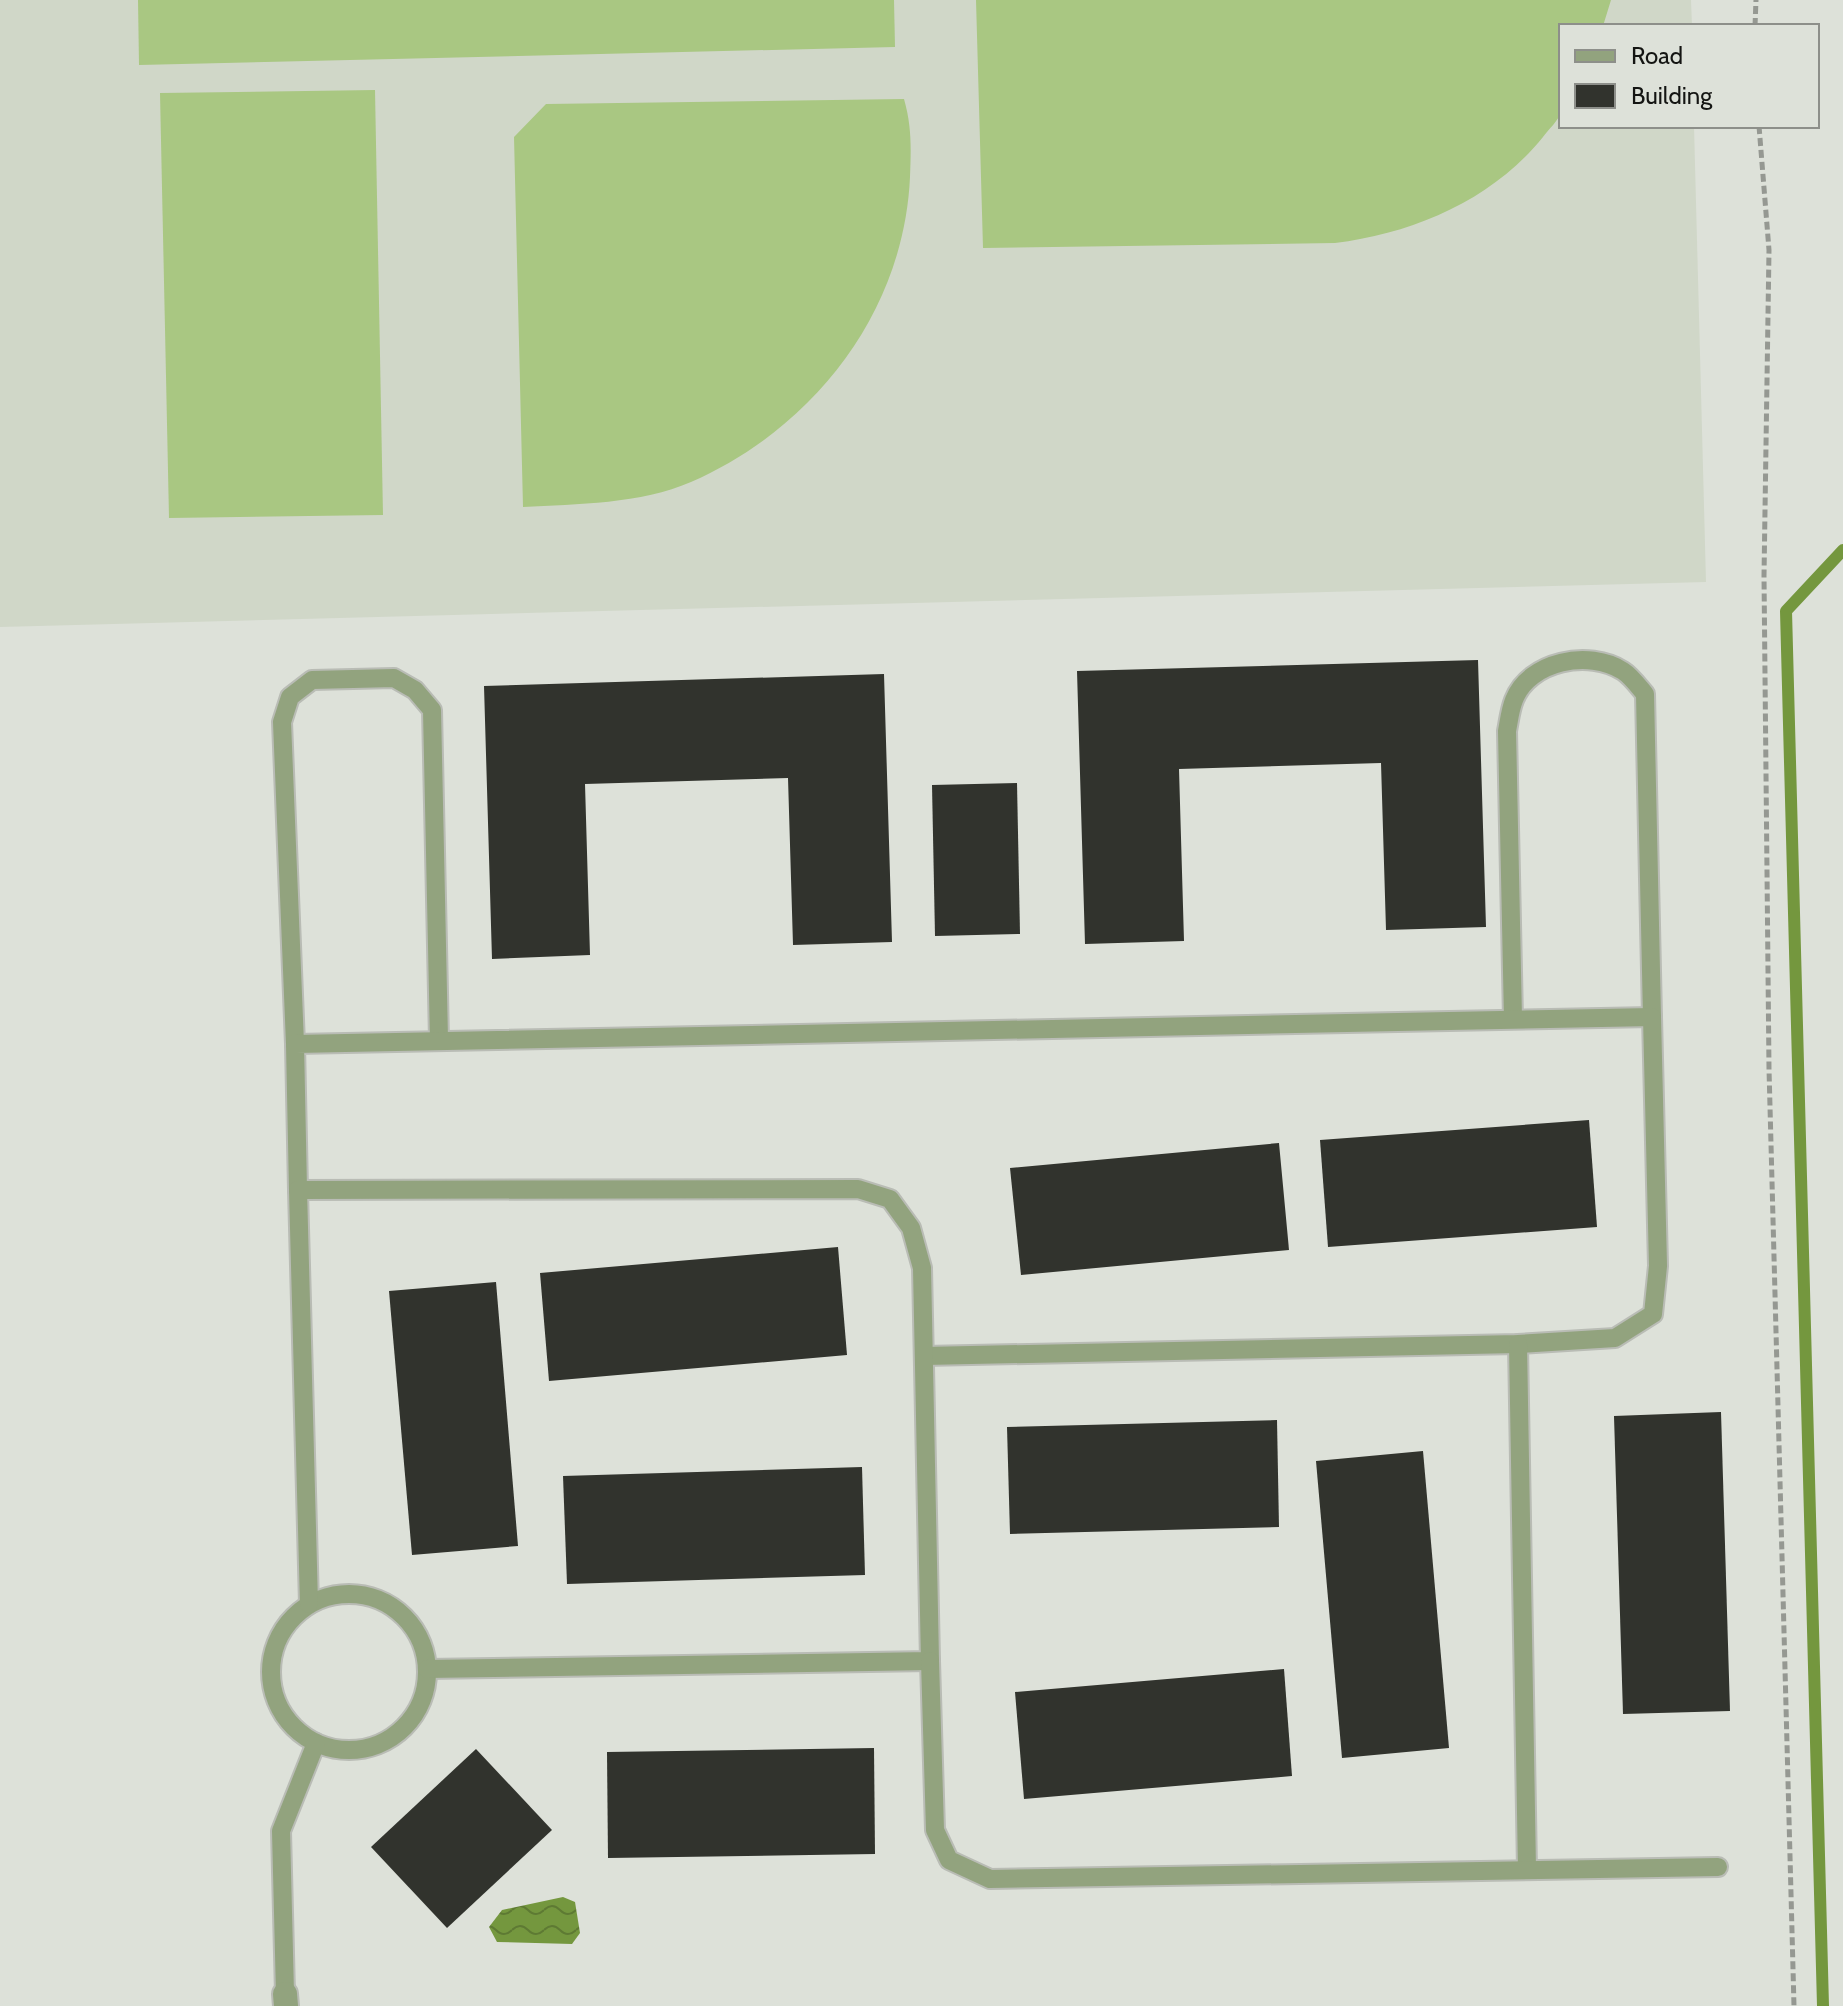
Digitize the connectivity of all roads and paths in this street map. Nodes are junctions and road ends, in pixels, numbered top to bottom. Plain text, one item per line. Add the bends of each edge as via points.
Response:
1 (1756, 0) edge
2 (1755, 24) edge
3 (1759, 128) edge
4 (1652, 1017) junction
5 (1513, 1019) junction
6 (439, 1040) junction
7 (295, 1044) junction
8 (298, 1190) junction
9 (1518, 1344) junction
10 (924, 1356) junction
11 (309, 1604) junction
12 (930, 1661) junction
13 (427, 1669) junction
14 (316, 1743) junction
15 (1718, 1867) dead end
16 (1527, 1870) junction
17 (286, 2000) edge
18 (1794, 2006) edge

1 - 2 path
3 - 18 path via 1769,250 1764,576 1769,1069
4 - 5 lane
4 - 5 lane via 1645,694 1624,671 1597,661 1562,661 1534,674 1514,698 1507,731
4 - 9 lane via 1658,1266 1653,1314 1615,1338
5 - 6 lane
6 - 7 lane
6 - 7 lane via 432,710 415,690 394,678 312,680 290,697 282,722
7 - 8 lane
8 - 10 lane via 858,1189 890,1199 911,1228 922,1268
8 - 11 lane
9 - 10 lane
9 - 16 lane
10 - 12 lane
11 - 13 lane via 334,1595 361,1594 386,1603 407,1620 421,1643
11 - 14 lane via 277,1640 272,1688 280,1711
12 - 13 lane
12 - 16 lane via 935,1830 949,1860 990,1879
13 - 14 lane via 412,1719 392,1737 368,1748 342,1750
14 - 17 lane via 281,1831
15 - 16 lane

